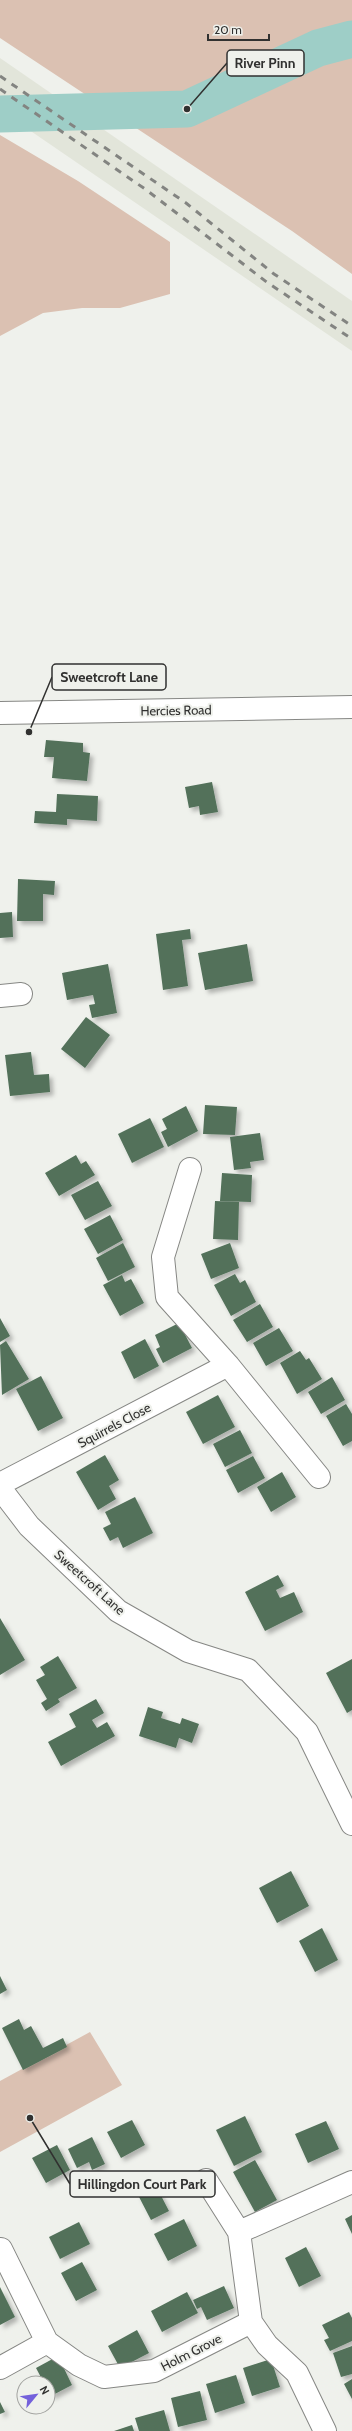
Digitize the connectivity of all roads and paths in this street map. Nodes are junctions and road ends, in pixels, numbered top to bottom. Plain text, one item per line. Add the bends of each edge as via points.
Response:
1 (352, 707) edge
2 (0, 713) edge
3 (21, 994) dead end
4 (0, 996) edge
5 (190, 1169) dead end
6 (228, 1365) junction
7 (319, 1477) dead end
8 (0, 1484) edge
9 (0, 1488) edge
10 (352, 1824) edge
11 (206, 2180) dead end
12 (352, 2182) edge
13 (239, 2232) junction
14 (1, 2249) dead end
15 (251, 2322) junction
16 (47, 2342) junction
17 (0, 2368) edge
18 (325, 2431) edge

1 - 2 street, Hercies Road
3 - 4 street
5 - 6 street via 163,1257 167,1297
6 - 7 street
6 - 8 street, Squirrels Close
9 - 10 street, Sweetcroft Lane via 29,1526 118,1611 188,1651 248,1670 307,1732
11 - 13 street
12 - 13 street
13 - 15 street
14 - 16 street, Holm Grove
15 - 16 street, Holm Grove via 154,2371 104,2377 79,2365
15 - 18 street via 267,2345 297,2373
16 - 17 street

